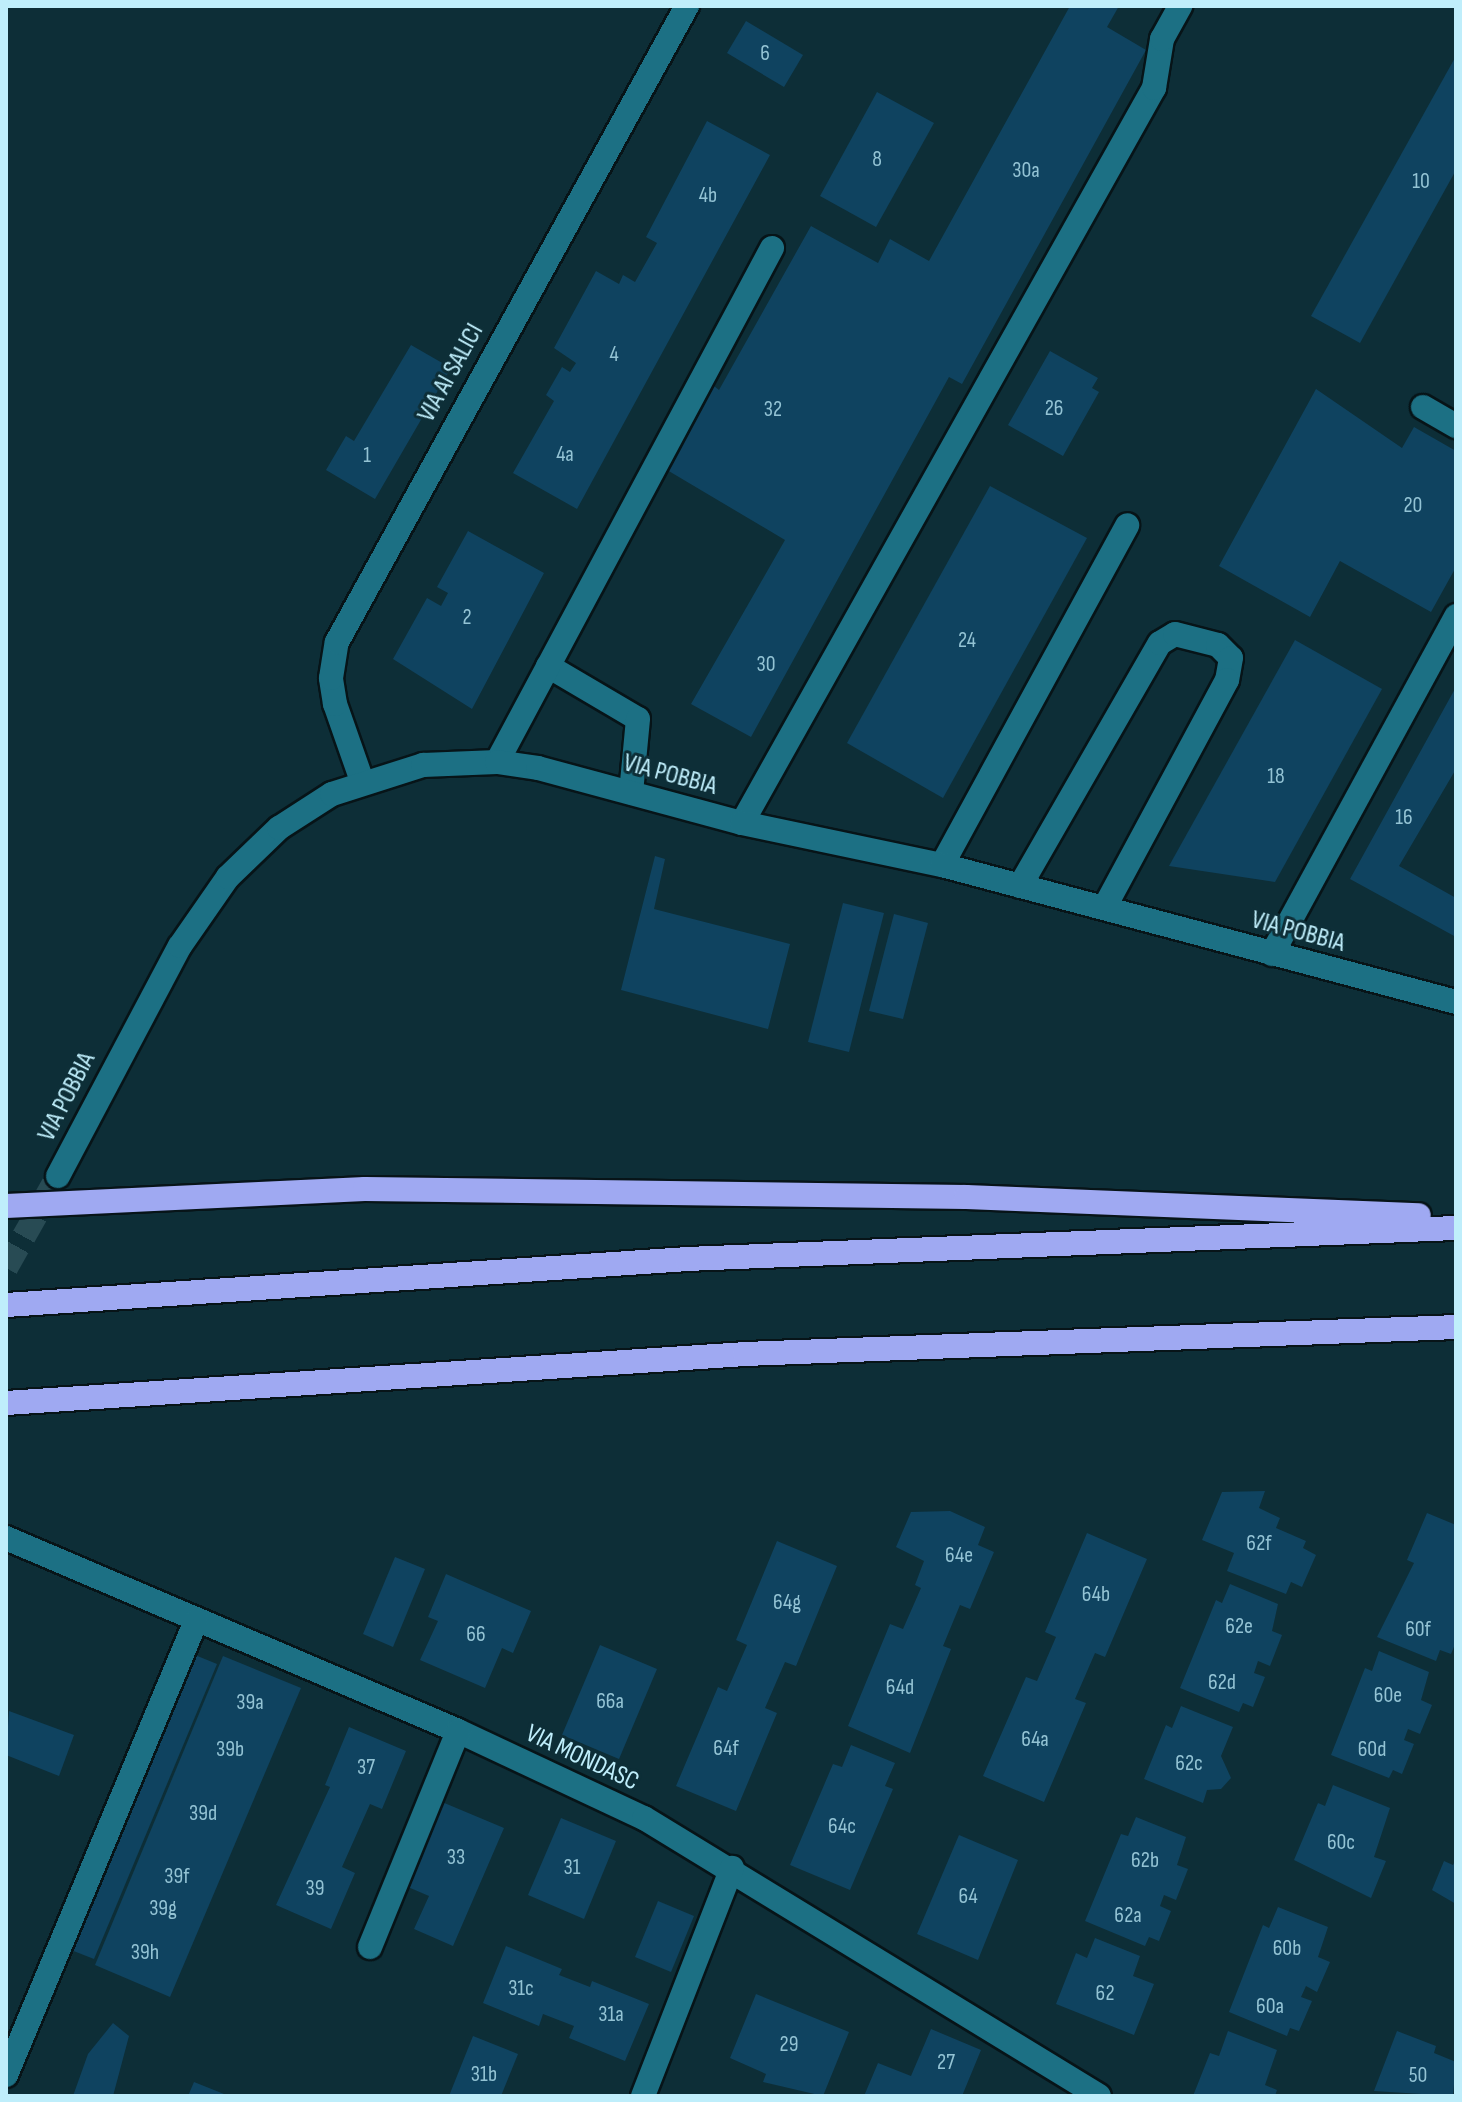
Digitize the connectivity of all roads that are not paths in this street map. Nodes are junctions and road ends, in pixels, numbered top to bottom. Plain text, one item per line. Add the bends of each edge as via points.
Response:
1 (687, 6) edge
2 (1180, 6) edge
3 (772, 248) dead end
4 (1423, 407) dead end
5 (1456, 426) edge
6 (1127, 525) dead end
7 (1456, 616) edge
8 (548, 666) junction
9 (497, 762) junction
10 (362, 781) junction
11 (631, 793) junction
12 (742, 823) junction
13 (942, 865) junction
14 (1020, 886) junction
15 (1104, 908) junction
16 (1272, 954) junction
17 (1453, 995) edge
18 (58, 1176) tunnel mouth
19 (6, 1206) edge
20 (1456, 1216) edge
21 (1456, 1228) edge
22 (6, 1305) edge
23 (1456, 1327) edge
24 (6, 1403) edge
25 (6, 1538) edge
26 (196, 1621) junction
27 (458, 1731) junction
28 (732, 1868) junction
29 (370, 1947) dead end
30 (6, 2075) edge
31 (643, 2096) edge
32 (1099, 2096) edge

1 - 10 street, VIA AI SALICI via 342,632 331,678
2 - 12 street via 1162,39 1154,88
3 - 8 street
4 - 5 street
6 - 13 street
7 - 16 street
8 - 9 street
8 - 11 street via 638,719 641,734
9 - 10 street, VIA POBBIA via 423,765
9 - 11 street, VIA POBBIA
10 - 18 street, VIA POBBIA via 279,828 208,903
11 - 12 street, VIA POBBIA
12 - 13 street, VIA POBBIA
13 - 14 street, VIA POBBIA
14 - 15 street, VIA POBBIA
14 - 15 street via 1160,643 1175,634 1218,645 1231,658 1227,680
15 - 16 street, VIA POBBIA
16 - 17 street, VIA POBBIA
19 - 20 highway via 365,1189 951,1196
21 - 22 highway via 687,1259
23 - 24 highway via 745,1354
25 - 26 street, VIA MONDASC
26 - 27 street, VIA MONDASC
26 - 30 street
27 - 28 street, VIA MONDASC via 644,1818
27 - 29 street
28 - 31 street
28 - 32 street, VIA MONDASC

